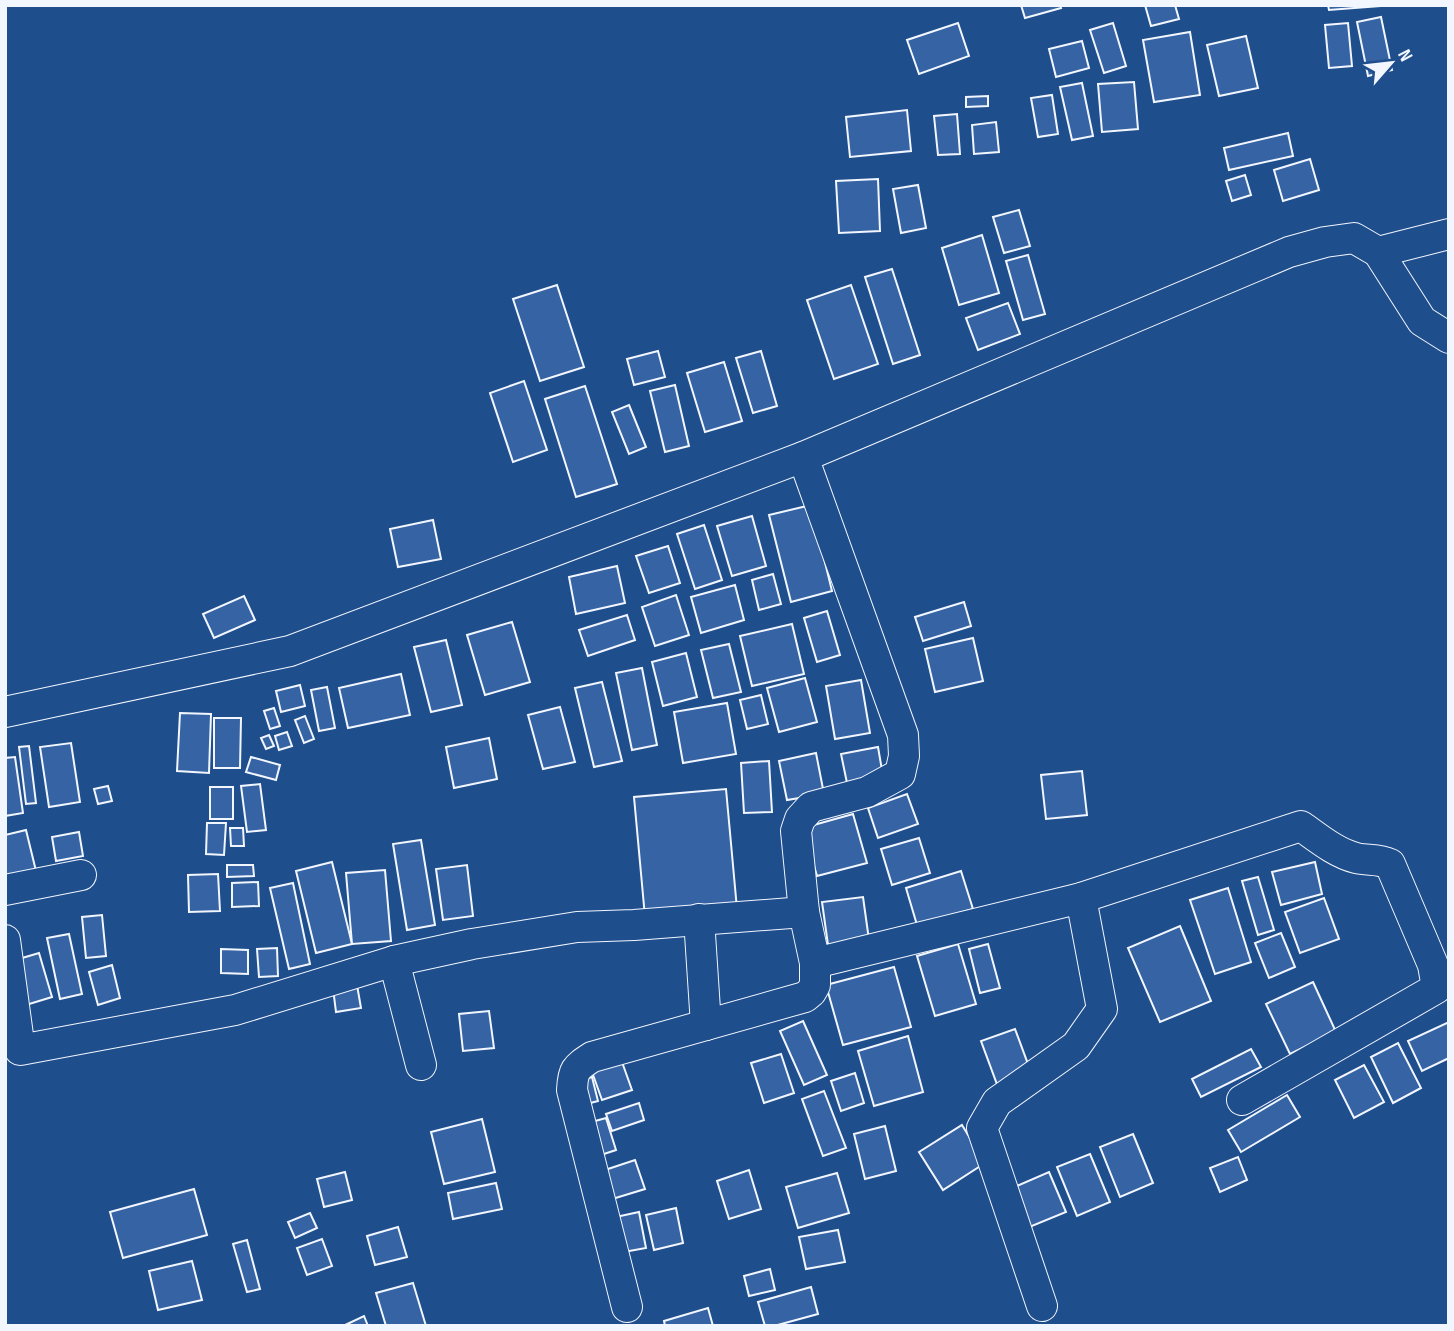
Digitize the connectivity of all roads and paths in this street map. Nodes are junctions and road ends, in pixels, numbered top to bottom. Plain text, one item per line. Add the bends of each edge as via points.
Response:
1 (1449, 234) edge
2 (1378, 251) junction
3 (1449, 338) edge
4 (803, 457) junction
5 (5, 712) edge
6 (80, 876) dead end
7 (5, 890) edge
8 (1080, 898) junction
9 (804, 912) junction
10 (699, 919) junction
11 (5, 940) edge
12 (394, 961) junction
13 (815, 963) junction
14 (706, 1025) junction
15 (421, 1065) dead end
16 (1242, 1100) dead end
17 (1042, 1306) dead end
18 (627, 1307) dead end

1 - 2 street
2 - 3 street via 1422,321
2 - 4 street via 1354,238 1289,252
4 - 5 street via 290,651
4 - 9 street via 903,734 904,756 900,774 867,792 811,807 800,818 796,831
6 - 7 street
8 - 13 street
8 - 16 street via 1301,826 1331,847 1390,864 1433,965 1437,988
8 - 17 street via 1102,1009 1076,1046 997,1102 982,1128
9 - 10 street
9 - 13 street
10 - 12 street via 577,926
10 - 14 street
11 - 12 street via 20,1050 235,1010
12 - 15 street
13 - 14 street via 815,985 805,997
14 - 18 street via 592,1057 577,1066 573,1076 572,1090

